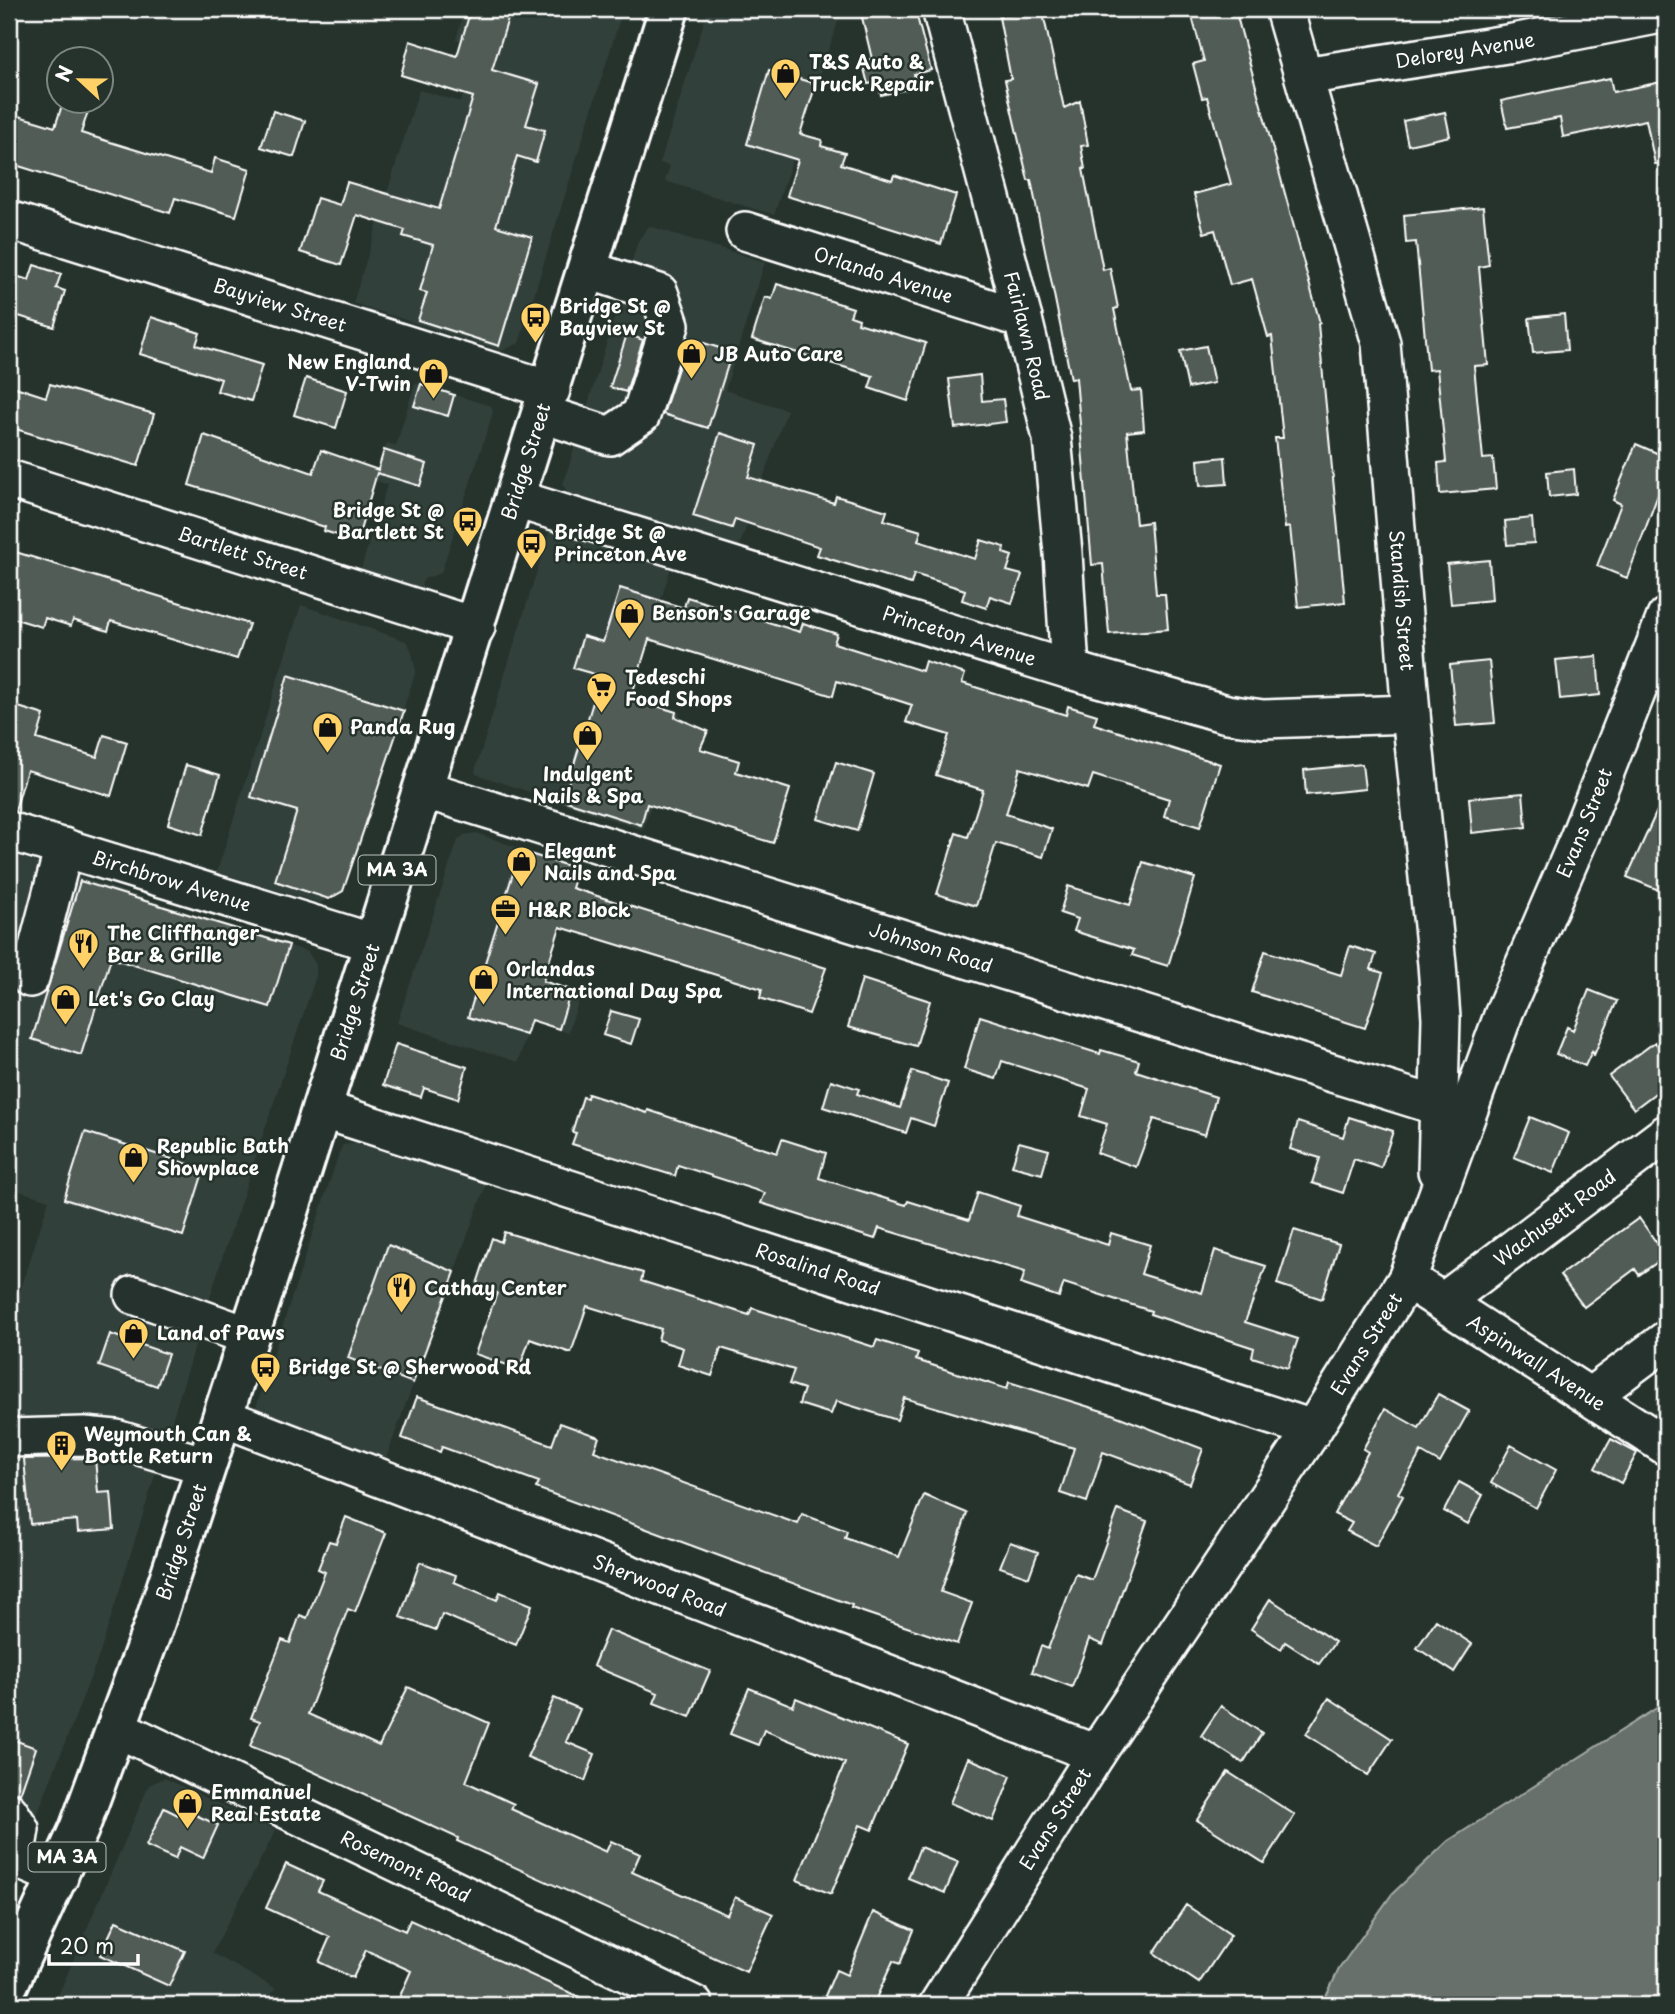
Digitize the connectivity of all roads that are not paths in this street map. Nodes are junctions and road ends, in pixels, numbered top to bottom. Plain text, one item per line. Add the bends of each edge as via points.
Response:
1 (669, 9) edge
2 (941, 9) edge
3 (1284, 9) edge
4 (1666, 13) edge
5 (1304, 76) junction
6 (9, 220) edge
7 (745, 231) dead end
8 (588, 270) junction
9 (1023, 319) junction
10 (547, 402) junction
11 (9, 479) edge
12 (516, 499) junction
13 (1666, 617) edge
14 (476, 627) junction
15 (1070, 670) junction
16 (1411, 713) junction
17 (423, 789) junction
18 (9, 831) edge
19 (64, 848) junction
20 (374, 943) junction
21 (30, 978) dead end
22 (1438, 1106) junction
23 (321, 1109) junction
24 (1666, 1134) edge
25 (1436, 1203) junction
26 (1407, 1279) junction
27 (134, 1295) dead end
28 (1443, 1302) junction
29 (249, 1335) junction
30 (1666, 1340) edge
31 (1591, 1396) junction
32 (222, 1417) junction
33 (1312, 1429) junction
34 (9, 1438) edge
35 (1666, 1446) edge
36 (206, 1466) junction
37 (117, 1728) junction
38 (1096, 1755) junction
39 (9, 1812) edge
40 (12, 1857) edge
41 (59, 1877) junction
42 (9, 1983) edge
43 (694, 2005) edge
44 (937, 2005) edge

1 - 8 main road, Bridge Street / MA 3A
2 - 9 street, Fairlawn Road
3 - 5 street, Standish Street
4 - 5 street, Delorey Avenue
5 - 16 street, Standish Street via 1381,343
6 - 10 street, Bayview Street
7 - 9 street, Orlando Avenue
8 - 10 main road, Bridge Street / MA 3A
8 - 10 street, Bayview Street via 659,293 670,325 641,415 610,436
9 - 15 street, Fairlawn Road via 1052,438
10 - 12 main road, Bridge Street / MA 3A
11 - 14 street, Bartlett Street
12 - 14 main road, Bridge Street / MA 3A
12 - 15 street, Princeton Avenue
13 - 25 street, Evans Street via 1505,1010
14 - 17 main road, Bridge Street / MA 3A
15 - 16 street, Princeton Avenue via 1227,715 1263,719
16 - 22 street, Standish Street via 1441,1018
17 - 20 main road, Bridge Street / MA 3A
17 - 22 street, Johnson Road
18 - 19 street, Birchbrow Avenue
19 - 20 street, Birchbrow Avenue
19 - 21 street
20 - 23 main road, Bridge Street / MA 3A
22 - 25 street, Standish Street
23 - 29 main road, Bridge Street / MA 3A
23 - 33 street, Rosalind Road
24 - 28 street, Wachusett Road
25 - 26 street, Evans Street
26 - 28 street, Aspinwall Avenue
26 - 33 street, Evans Street
27 - 29 street
28 - 31 street, Aspinwall Avenue
29 - 32 main road, Bridge Street / MA 3A
30 - 31 street
31 - 35 street, Aspinwall Avenue
32 - 36 main road, Bridge Street / MA 3A
32 - 38 street, Sherwood Road
33 - 38 street, Evans Street
34 - 36 street via 116,1439
36 - 37 main road, Bridge Street / MA 3A
37 - 41 main road, Bridge Street / MA 3A
37 - 43 street, Rosemont Road
38 - 44 street, Evans Street
39 - 40 street via 20,1829
40 - 41 street
41 - 42 main road, Bridge Street / MA 3A

